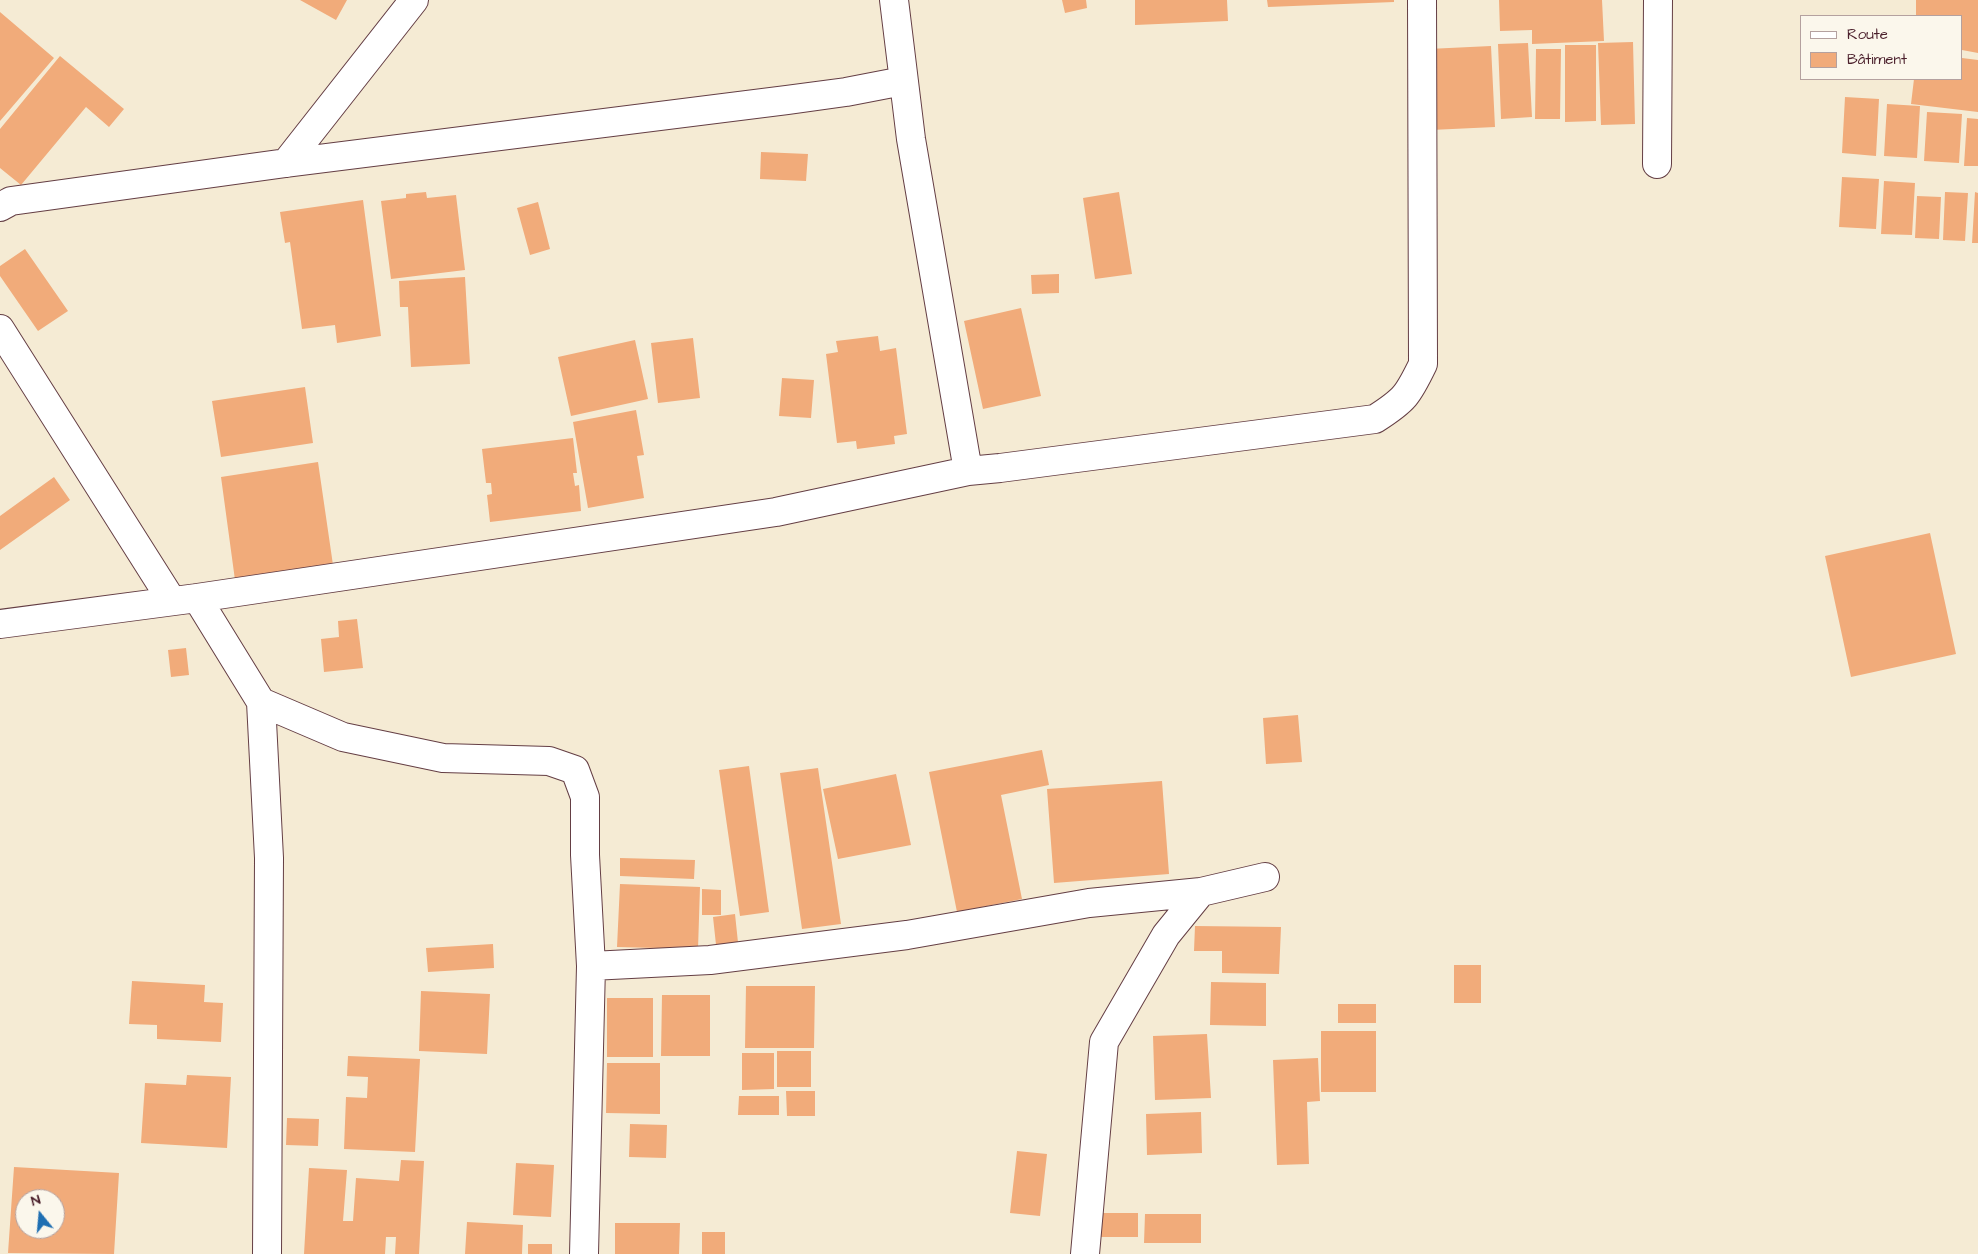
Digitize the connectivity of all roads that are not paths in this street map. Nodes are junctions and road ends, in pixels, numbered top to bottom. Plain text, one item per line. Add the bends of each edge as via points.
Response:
1 (414, 0) edge
2 (894, 0) edge
3 (1422, 0) edge
4 (1658, 0) edge
5 (904, 81) junction
6 (286, 163) junction
7 (1658, 164) dead end
8 (0, 207) edge
9 (0, 329) edge
10 (968, 470) junction
11 (184, 600) junction
12 (0, 624) edge
13 (262, 702) junction
14 (1265, 877) dead end
15 (1201, 892) junction
16 (591, 966) junction
17 (267, 1254) edge
18 (584, 1254) edge
19 (1085, 1254) edge

1 - 6 street
2 - 5 street
3 - 10 street via 1423,364 1408,394 1375,419
4 - 7 street
5 - 6 street via 787,100
5 - 10 street via 930,260
6 - 8 street via 11,201
9 - 11 street
10 - 11 street via 776,512
11 - 12 street
11 - 13 street
13 - 16 street via 352,739 443,758 549,761 575,770 585,798
13 - 17 street via 269,858
14 - 15 street
15 - 16 street via 1090,903 907,935 710,960
15 - 19 street via 1166,935 1104,1042
16 - 18 street

